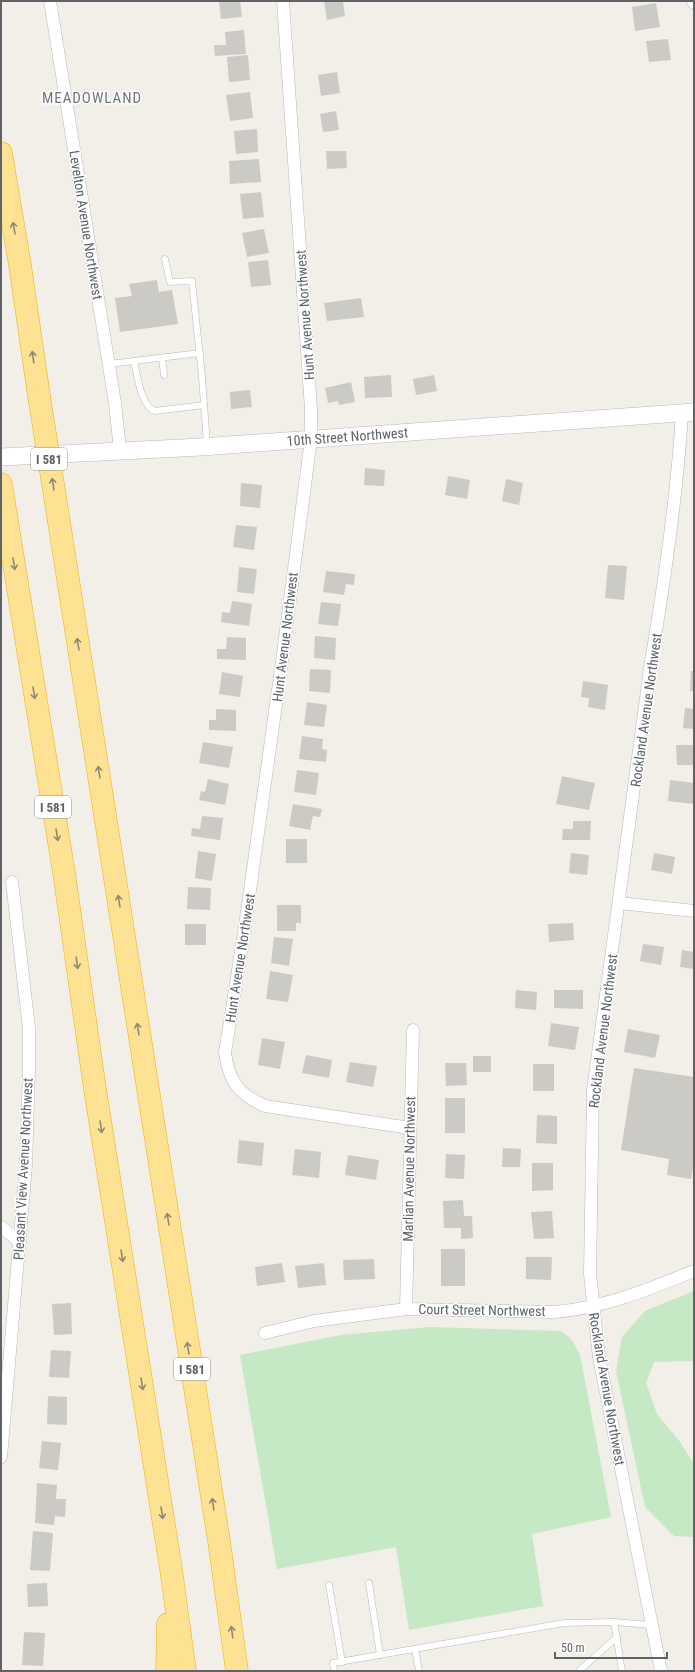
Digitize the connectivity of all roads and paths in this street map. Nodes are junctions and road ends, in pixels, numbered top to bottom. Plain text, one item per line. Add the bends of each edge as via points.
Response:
1 (50, 1) edge
2 (283, 1) edge
3 (1, 153) edge
4 (165, 259) dead end
5 (200, 353) junction
6 (162, 358) junction
7 (134, 361) junction
8 (109, 364) junction
9 (164, 375) dead end
10 (168, 402) dead end
11 (204, 405) junction
12 (169, 409) junction
13 (688, 412) edge
14 (311, 440) junction
15 (207, 446) junction
16 (120, 450) junction
17 (1, 457) edge
18 (1, 484) edge
19 (12, 882) dead end
20 (619, 903) junction
21 (694, 911) edge
22 (413, 1030) dead end
23 (410, 1128) junction
24 (1, 1227) edge
25 (20, 1242) junction
26 (694, 1271) edge
27 (593, 1307) junction
28 (406, 1309) junction
29 (265, 1333) dead end
30 (1, 1458) edge
31 (171, 1569) junction
32 (369, 1583) dead end
33 (329, 1585) dead end
34 (614, 1622) junction
35 (651, 1625) junction
36 (617, 1637) junction
37 (415, 1649) junction
38 (380, 1655) junction
39 (342, 1662) junction
40 (167, 1671) edge
41 (184, 1671) edge
42 (237, 1671) edge
43 (334, 1671) edge
44 (419, 1671) edge
45 (579, 1671) edge
46 (622, 1671) edge
47 (661, 1671) edge

1 - 8 street, Levelton Avenue Northwest
2 - 14 street, Hunt Avenue Northwest via 311,401
42 -> 3 highway, I 581, bridge via 218,1534
4 - 5 lane via 170,282 192,281
5 - 6 lane
5 - 11 lane
6 - 7 lane
6 - 9 lane
7 - 8 lane
7 - 12 lane via 143,397 151,410
8 - 16 street, Levelton Avenue Northwest
10 - 12 lane
11 - 12 lane
11 - 15 lane
13 - 14 main road, 10th Street Northwest
13 - 20 street, Rockland Avenue Northwest via 677,472 662,599 651,661
14 - 15 main road, 10th Street Northwest
14 - 23 street, Hunt Avenue Northwest via 278,691 225,1054 234,1083 243,1094 265,1106
15 - 16 main road, 10th Street Northwest
16 - 17 main road, 10th Street Northwest
18 -> 31 highway, I 581 via 64,873
19 - 25 street, Pleasant View Avenue Northwest via 29,1028 30,1070
20 - 21 street
20 - 27 street, Rockland Avenue Northwest via 593,1091 590,1228
22 - 23 street, Marlian Avenue Northwest
23 - 28 street, Marlian Avenue Northwest
24 - 25 street
25 - 30 street, Pleasant View Avenue Northwest
26 - 27 street, Court Street Northwest
27 - 28 street, Court Street Northwest via 555,1312
27 - 35 street, Rockland Avenue Northwest via 599,1357
28 - 29 street, Court Street Northwest via 314,1321
31 - 40 highway
31 - 41 highway, I 581
32 - 38 lane
33 - 39 lane
34 - 35 lane
34 - 36 lane
34 - 37 lane via 564,1623
35 - 47 street, Rockland Avenue Northwest
36 - 45 lane
36 - 46 lane
37 - 38 lane
37 - 44 lane
38 - 39 lane
39 - 43 lane via 333,1664

